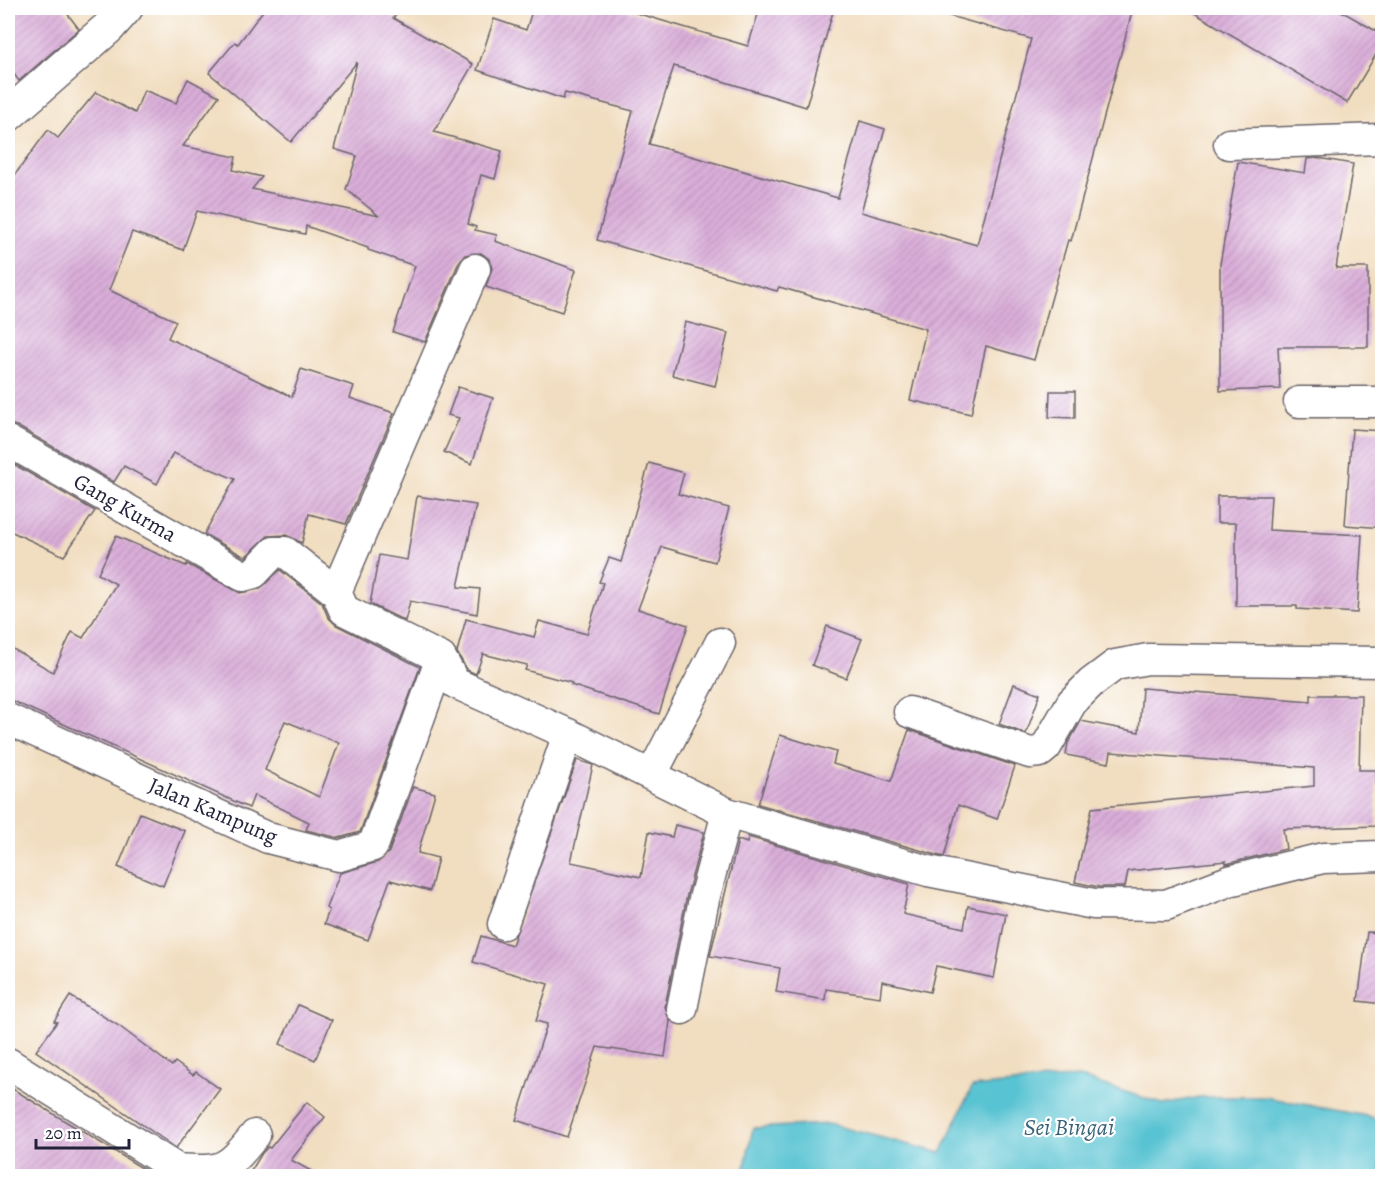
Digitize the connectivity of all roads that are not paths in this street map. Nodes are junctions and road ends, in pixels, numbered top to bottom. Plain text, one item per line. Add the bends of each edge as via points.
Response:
1 (115, 14) edge
2 (10, 108) edge
3 (1383, 139) edge
4 (1229, 144) dead end
5 (475, 269) dead end
6 (1299, 402) dead end
7 (1383, 402) edge
8 (8, 441) edge
9 (336, 592) junction
10 (720, 644) dead end
11 (441, 658) junction
12 (1383, 662) edge
13 (909, 712) dead end
14 (8, 718) edge
15 (568, 734) junction
16 (652, 774) junction
17 (727, 813) junction
18 (1383, 856) edge
19 (503, 924) dead end
20 (682, 1009) dead end
21 (8, 1063) edge
22 (255, 1135) dead end
23 (174, 1173) edge

1 - 2 main road
3 - 4 street
5 - 9 street
6 - 7 street
8 - 9 street, Gang Kurma via 243,576 254,573 280,550
9 - 11 street via 344,610
10 - 16 street
11 - 14 street, Jalan Kampung via 372,846 339,856 268,838
11 - 15 street via 454,683
12 - 13 street via 1148,659 1115,665 1072,702 1040,752 1030,753
15 - 16 street
15 - 19 street
16 - 17 street
17 - 18 street via 927,871 1094,904 1166,905 1229,881 1323,858
17 - 20 street via 704,899
21 - 23 street
22 - 23 street via 232,1163 208,1171

